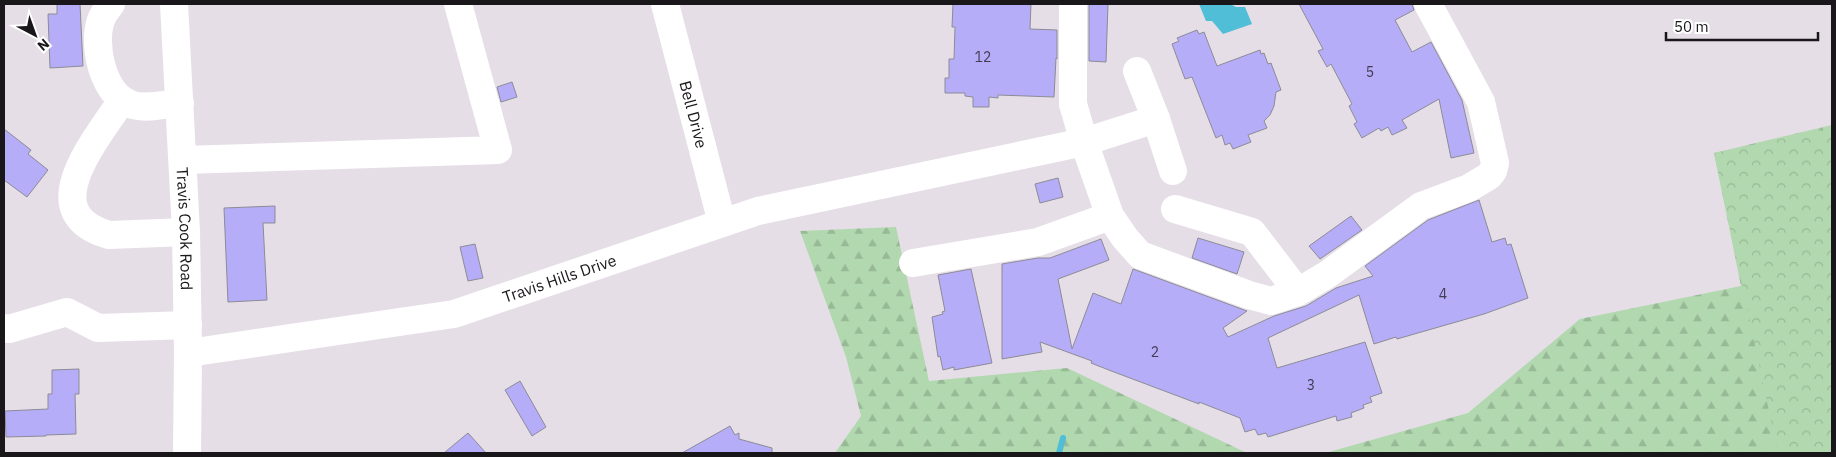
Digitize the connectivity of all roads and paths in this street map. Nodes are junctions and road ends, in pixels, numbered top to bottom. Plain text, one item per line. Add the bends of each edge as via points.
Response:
1 (174, 4) edge
2 (458, 4) edge
3 (665, 4) edge
4 (1073, 4) edge
5 (1428, 4) edge
6 (106, 12) edge
7 (1137, 71) dead end
8 (117, 94) junction
9 (180, 103) junction
10 (1156, 119) junction
11 (1084, 142) junction
12 (183, 160) junction
13 (1173, 171) dead end
14 (1107, 207) junction
15 (1175, 209) dead end
16 (722, 223) junction
17 (186, 232) junction
18 (913, 263) dead end
19 (1298, 292) junction
20 (188, 325) junction
21 (4, 328) edge
22 (188, 353) junction
23 (187, 453) edge

1 - 9 street, Travis Cook Road
2 - 12 street via 498,150
3 - 16 street, Bell Drive
4 - 11 street via 1073,104
5 - 19 street via 1481,102 1495,163 1493,171 1469,188 1421,206
6 - 8 street via 98,36 99,58 103,72
7 - 10 street
8 - 9 street via 131,105
8 - 17 street via 82,162 72,191 73,209 93,229 109,235
9 - 12 street, Travis Cook Road
10 - 11 street, Travis Hills Drive
10 - 13 street
11 - 14 street
11 - 16 street, Travis Hills Drive via 758,212
12 - 17 street, Travis Cook Road
14 - 18 street via 1038,242
14 - 19 street via 1125,238 1140,255 1271,301
15 - 19 street via 1252,232
16 - 22 street, Travis Hills Drive via 454,314
17 - 20 street, Travis Cook Road
20 - 21 street via 98,328 67,312
20 - 22 street, Travis Cook Road
22 - 23 street, Travis Cook Road

